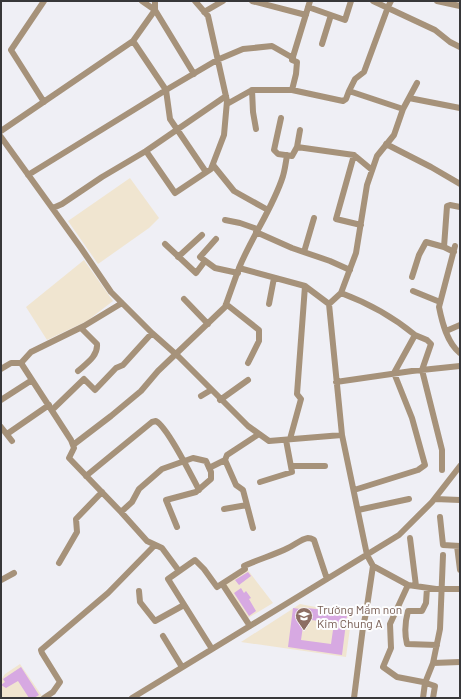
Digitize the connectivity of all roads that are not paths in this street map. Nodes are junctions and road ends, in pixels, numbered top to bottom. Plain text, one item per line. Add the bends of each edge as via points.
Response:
1 (44, 1) edge
2 (142, 1) edge
3 (155, 1) edge
4 (195, 1) edge
5 (222, 1) edge
6 (252, 1) edge
7 (351, 1) edge
8 (373, 1) edge
9 (391, 1) edge
10 (437, 1) edge
11 (309, 4) edge
12 (460, 6) edge
13 (387, 9) junction
14 (155, 10) junction
15 (204, 12) junction
16 (306, 15) junction
17 (331, 15) junction
18 (133, 41) junction
19 (322, 44) dead end
20 (460, 47) edge
21 (293, 58) junction
22 (217, 60) junction
23 (194, 74) junction
24 (417, 84) dead end
25 (166, 90) junction
26 (252, 90) junction
27 (292, 90) junction
28 (349, 91) junction
29 (226, 96) junction
30 (409, 98) junction
31 (44, 102) junction
32 (227, 104) junction
33 (460, 108) edge
34 (403, 109) junction
35 (281, 118) dead end
36 (256, 129) dead end
37 (177, 130) junction
38 (300, 130) dead end
39 (1, 131) edge
40 (1, 137) edge
41 (386, 144) junction
42 (297, 147) junction
43 (146, 151) junction
44 (287, 155) junction
45 (354, 155) junction
46 (213, 165) junction
47 (372, 170) junction
48 (206, 172) junction
49 (28, 175) junction
50 (460, 184) edge
51 (460, 207) edge
52 (53, 208) junction
53 (268, 210) junction
54 (314, 218) dead end
55 (226, 220) dead end
56 (361, 224) junction
57 (256, 230) junction
58 (202, 235) dead end
59 (216, 239) dead end
60 (165, 244) dead end
61 (444, 247) junction
62 (304, 252) junction
63 (178, 257) junction
64 (205, 261) junction
65 (238, 270) junction
66 (350, 270) junction
67 (412, 276) dead end
68 (274, 278) junction
69 (305, 286) junction
70 (413, 291) dead end
71 (340, 293) junction
72 (184, 299) dead end
73 (440, 302) junction
74 (122, 303) junction
75 (226, 304) junction
76 (269, 304) dead end
77 (329, 304) junction
78 (208, 324) junction
79 (460, 325) edge
80 (81, 328) junction
81 (446, 331) junction
82 (152, 334) junction
83 (415, 335) junction
84 (460, 353) edge
85 (176, 355) junction
86 (21, 363) junction
87 (248, 363) dead end
88 (460, 366) edge
89 (1, 369) edge
90 (422, 370) junction
91 (78, 371) dead end
92 (394, 373) junction
93 (32, 380) junction
94 (248, 380) dead end
95 (336, 382) junction
96 (211, 390) junction
97 (201, 396) dead end
98 (1, 400) edge
99 (220, 400) junction
100 (50, 408) junction
101 (1, 427) edge
102 (7, 434) junction
103 (259, 434) junction
104 (342, 434) junction
105 (288, 440) junction
106 (12, 441) dead end
107 (73, 445) junction
108 (225, 460) junction
109 (183, 462) junction
110 (291, 466) junction
111 (325, 466) dead end
112 (460, 466) edge
113 (209, 468) junction
114 (442, 470) dead end
115 (86, 476) junction
116 (260, 482) dead end
117 (199, 490) junction
118 (354, 490) junction
119 (102, 492) junction
120 (408, 499) dead end
121 (435, 499) junction
122 (460, 500) edge
123 (247, 505) junction
124 (224, 508) dead end
125 (358, 510) junction
126 (121, 512) junction
127 (440, 517) dead end
128 (177, 527) dead end
129 (253, 528) dead end
130 (410, 538) dead end
131 (155, 545) junction
132 (458, 546) edge
133 (367, 554) junction
134 (443, 555) dead end
135 (59, 563) dead end
136 (373, 566) junction
137 (460, 570) edge
138 (179, 571) junction
139 (14, 573) dead end
140 (327, 579) junction
141 (1, 580) edge
142 (223, 585) junction
143 (408, 585) junction
144 (416, 586) junction
145 (427, 588) junction
146 (442, 589) junction
147 (460, 589) edge
148 (139, 591) dead end
149 (184, 605) junction
150 (263, 608) dead end
151 (269, 614) junction
152 (276, 619) dead end
153 (250, 626) junction
154 (163, 636) dead end
155 (437, 645) junction
156 (212, 649) junction
157 (460, 662) edge
158 (433, 663) junction
159 (182, 667) junction
160 (425, 683) junction
161 (44, 698) edge
162 (132, 698) edge
163 (354, 698) edge
164 (423, 698) edge
165 (433, 698) edge

1 - 31 street via 11,50
2 - 14 street
3 - 14 street
4 - 15 street
5 - 15 street
6 - 16 street
7 - 17 street via 345,20
8 - 13 street
9 - 13 street
10 - 12 street
11 - 16 street
11 - 17 street
13 - 20 street via 435,30
13 - 28 street via 364,72 355,79
14 - 18 street
14 - 23 street
15 - 22 street via 208,16
16 - 21 street
17 - 19 street
18 - 25 street
18 - 31 street
21 - 22 street via 272,46 243,49
21 - 27 street via 296,62 296,74
22 - 23 street
22 - 29 street
23 - 25 street
24 - 30 street
25 - 37 street via 170,119
25 - 49 street
26 - 27 street
26 - 32 street
26 - 36 street
27 - 28 street via 343,101
28 - 34 street
29 - 32 street
29 - 37 street
30 - 33 street
30 - 34 street
31 - 39 street
32 - 46 street via 224,135
34 - 41 street via 394,135
35 - 44 street via 274,150 278,154
37 - 43 street
37 - 48 street
38 - 42 street
40 - 49 street
41 - 47 street via 377,156
41 - 50 street
42 - 44 street via 292,156
42 - 45 street
43 - 48 street via 175,193
43 - 52 street
44 - 53 street via 283,176
45 - 47 street
45 - 56 street via 336,219
46 - 48 street
46 - 53 street via 234,191
47 - 56 street
49 - 52 street
51 - 61 street via 450,204 447,206
52 - 74 street via 111,292
53 - 57 street
54 - 62 street
55 - 57 street
56 - 66 street
57 - 62 street
57 - 65 street
58 - 63 street
59 - 64 street via 200,257
60 - 63 street
61 - 67 street via 426,242
61 - 73 street via 454,249
62 - 66 street
63 - 64 street via 196,273
64 - 65 street via 215,268
65 - 68 street
65 - 75 street
66 - 71 street
68 - 69 street
68 - 76 street
69 - 77 street
69 - 105 street via 296,394 301,399
70 - 73 street
71 - 77 street
71 - 83 street via 398,321
72 - 78 street
73 - 81 street
74 - 80 street
74 - 82 street
75 - 78 street
75 - 87 street via 258,330 259,341
77 - 95 street
78 - 85 street
79 - 81 street
80 - 86 street via 31,352
80 - 91 street via 98,344 98,350 92,360
81 - 84 street via 451,344
82 - 85 street
82 - 100 street via 95,390 84,379
83 - 90 street via 431,344
83 - 92 street
85 - 96 street
85 - 107 street via 141,391
86 - 89 street via 11,363
86 - 93 street
88 - 90 street
90 - 92 street
90 - 114 street via 442,450
92 - 95 street
92 - 118 street via 412,418 425,465 418,470
93 - 98 street
93 - 100 street
94 - 99 street
95 - 104 street
96 - 97 street
96 - 99 street
99 - 103 street
100 - 102 street
100 - 107 street
101 - 102 street
102 - 106 street
103 - 105 street via 269,441
103 - 108 street via 227,455
104 - 105 street
104 - 118 street
105 - 110 street
107 - 115 street via 69,458
108 - 113 street
108 - 123 street via 236,485 243,490
109 - 113 street via 193,458 206,461
109 - 115 street via 168,435 156,421
109 - 117 street
109 - 126 street via 162,469 139,489 132,502
110 - 111 street
110 - 116 street via 292,472
112 - 121 street
113 - 117 street via 211,479
115 - 119 street
117 - 128 street via 166,500
118 - 125 street
119 - 126 street
119 - 135 street via 76,520 77,532
120 - 125 street
121 - 122 street
121 - 133 street via 399,535
123 - 124 street
123 - 129 street
125 - 133 street
126 - 131 street via 147,541
127 - 132 street via 443,545
130 - 144 street
131 - 138 street via 162,548
131 - 161 street via 108,593 41,650 60,682 53,692
132 - 137 street
133 - 136 street
133 - 140 street
134 - 146 street
136 - 143 street
136 - 163 street
138 - 142 street via 195,560 217,587
138 - 149 street via 168,579
139 - 141 street
140 - 142 street via 314,540 309,538 244,566 246,569
140 - 151 street
142 - 153 street
143 - 144 street
143 - 160 street via 390,624 391,648 383,667 397,677
144 - 145 street
145 - 146 street
145 - 155 street via 426,603 422,611 408,611 404,634 407,644
146 - 147 street
146 - 155 street
148 - 149 street via 140,602 155,621
149 - 156 street
150 - 151 street
151 - 152 street
151 - 153 street
153 - 156 street
154 - 159 street
155 - 158 street
156 - 159 street
157 - 158 street
158 - 160 street
159 - 162 street
160 - 164 street
160 - 165 street via 435,686

